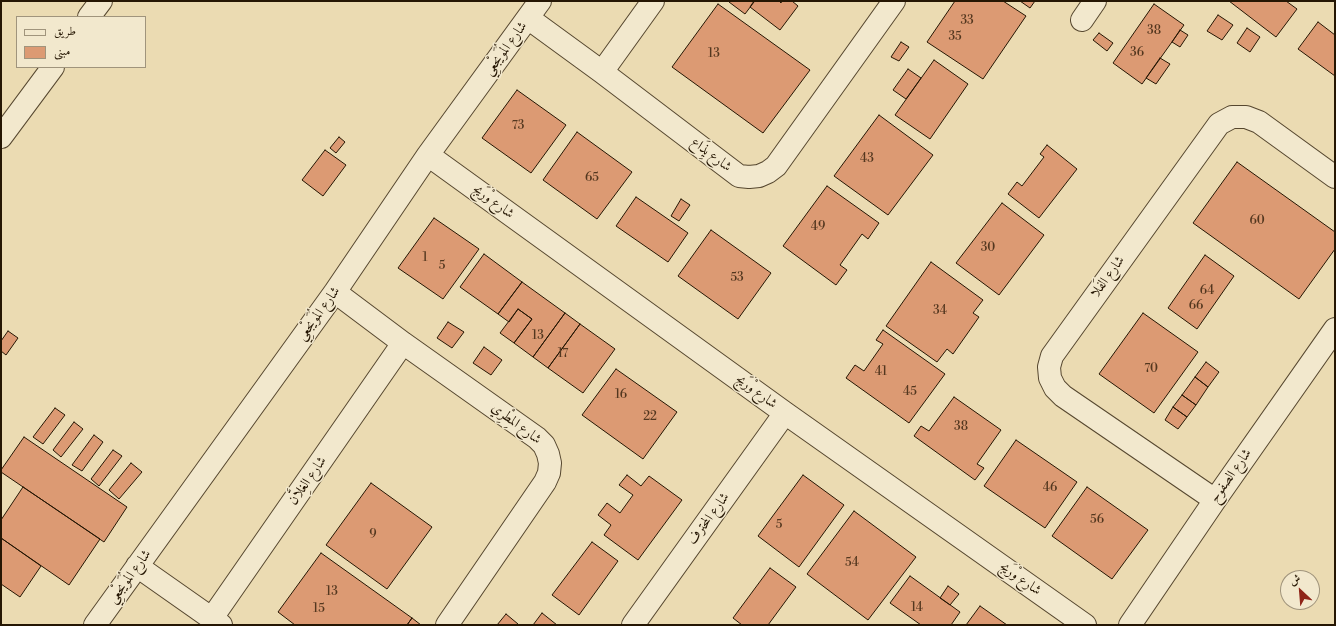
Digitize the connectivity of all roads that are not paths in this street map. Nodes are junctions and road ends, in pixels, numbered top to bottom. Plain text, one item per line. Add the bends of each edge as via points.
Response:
1 (101, 1) edge
2 (540, 1) edge
3 (653, 1) edge
4 (894, 1) edge
5 (1095, 1) edge
6 (90, 16) edge
7 (528, 18) junction
8 (1082, 20) dead end
9 (52, 68) edge
10 (602, 72) junction
11 (1, 138) edge
12 (428, 155) junction
13 (1335, 177) edge
14 (335, 292) junction
15 (1335, 329) edge
16 (403, 343) junction
17 (785, 413) junction
18 (1215, 500) junction
19 (137, 566) junction
20 (216, 622) edge
21 (95, 625) edge
22 (447, 625) edge
23 (633, 625) edge
24 (1085, 625) edge
25 (1130, 625) edge

1 - 6 street
2 - 7 street, شارع المُوَيجْعِي
3 - 10 street
4 - 10 street, شارع يِذَاع via 776,166 759,176 738,176
5 - 8 street
7 - 10 street, شارع يِذَاع
7 - 12 street, شارع المُوَيجْعِي
9 - 11 street
12 - 14 street, شارع المُوَيجْعِي
12 - 17 street, شارع وْرَيج
13 - 18 street, شارع الفَلا via 1259,122 1246,116 1232,117 1219,124 1052,356 1050,378 1063,396
14 - 16 street, شارع المِطْرِي
14 - 19 street, شارع المُوَيجْعِي
15 - 18 street, شارع الصفوح
16 - 20 street, شارع الغِلاَّن
16 - 22 street, شارع المِطْرِي via 537,438 544,445 550,463 545,482
17 - 23 street, شارع المحترف
17 - 24 street, شارع وْرَيج
18 - 25 street, شارع الصفوح
19 - 20 street
19 - 21 street, شارع المُوَيجْعِي

